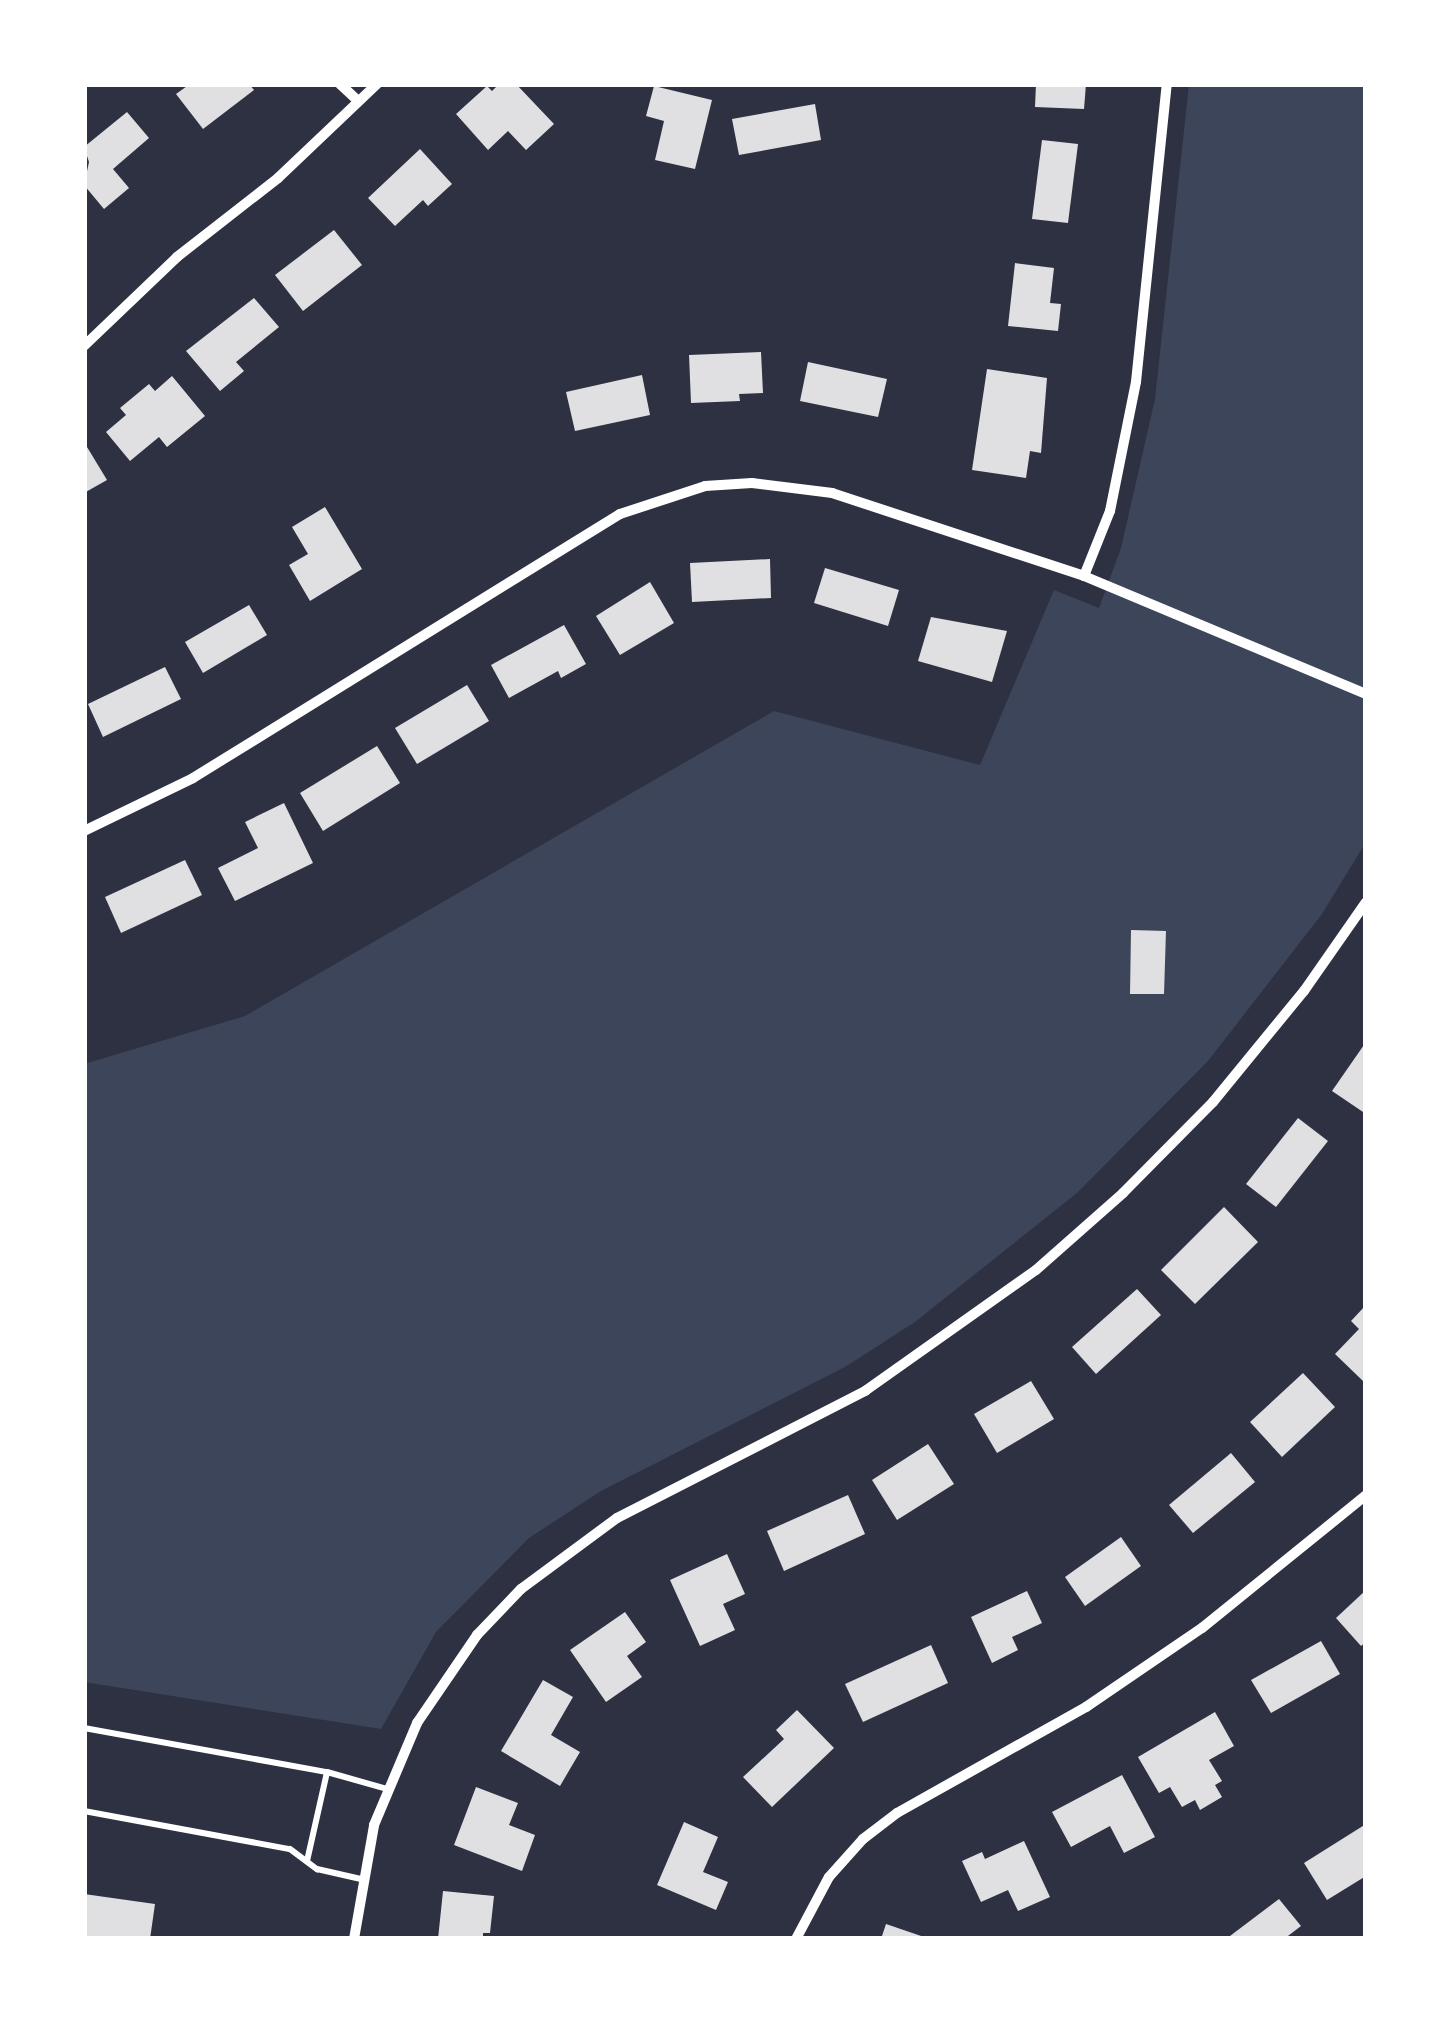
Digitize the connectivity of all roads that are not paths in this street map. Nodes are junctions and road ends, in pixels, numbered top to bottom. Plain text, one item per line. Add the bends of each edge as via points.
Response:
1 (340, 84) edge
2 (377, 84) edge
3 (1167, 84) edge
4 (358, 101) junction
5 (84, 346) edge
6 (1084, 576) junction
7 (1366, 694) edge
8 (84, 831) edge
9 (1366, 902) edge
10 (1366, 1495) edge
11 (84, 1727) edge
12 (327, 1772) junction
13 (387, 1789) junction
14 (84, 1811) edge
15 (307, 1861) junction
16 (361, 1879) junction
17 (354, 1939) edge
18 (796, 1939) edge

1 - 4 street
2 - 4 street
3 - 6 street via 1136,382 1110,512
4 - 5 street
6 - 7 street
6 - 8 street via 832,494 752,483 685,489 565,545 193,778
9 - 13 street via 1213,1102 1036,1270 865,1390 617,1518 521,1589 446,1676
10 - 18 street via 1183,1642 862,1839 829,1877
11 - 12 lane
12 - 13 lane
12 - 15 lane
13 - 16 street
14 - 15 lane via 290,1849
15 - 16 lane
16 - 17 street

